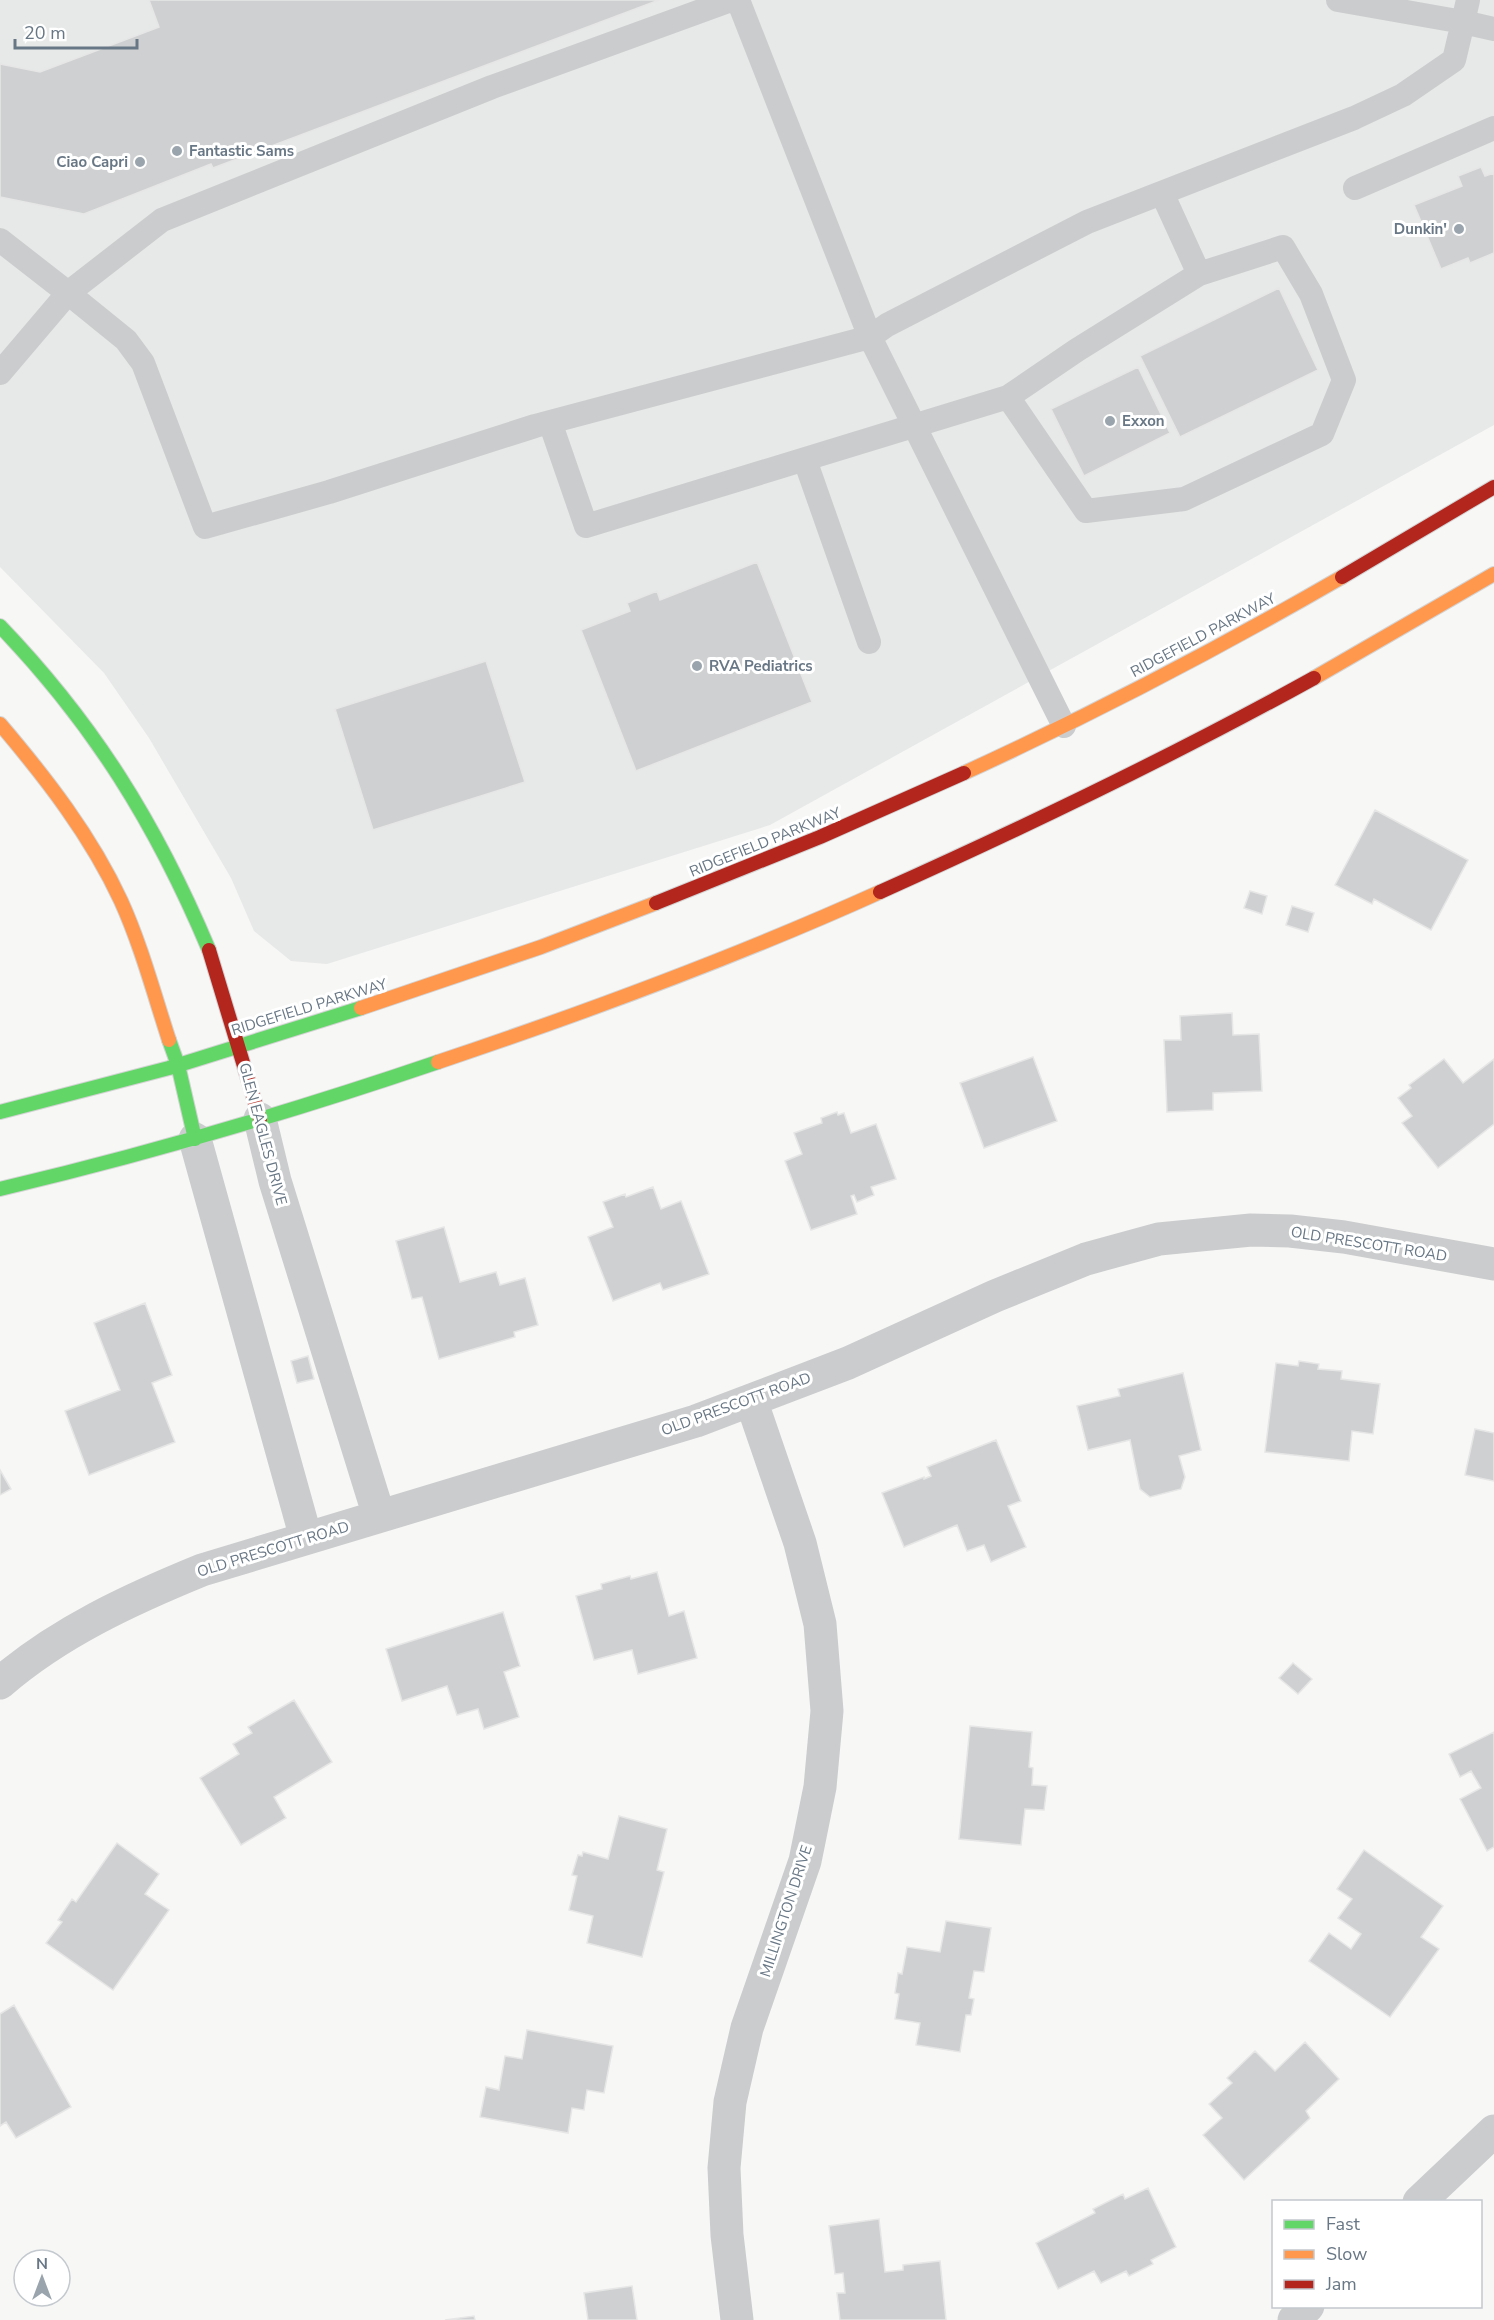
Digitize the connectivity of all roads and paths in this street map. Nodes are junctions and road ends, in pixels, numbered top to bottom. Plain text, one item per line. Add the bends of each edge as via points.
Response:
1 (731, 0) edge
2 (738, 0) edge
3 (1338, 0) edge
4 (1465, 11) edge
5 (1494, 29) edge
6 (1494, 129) edge
7 (1355, 188) dead end
8 (1162, 193) junction
9 (0, 240) edge
10 (1199, 274) junction
11 (68, 293) junction
12 (870, 337) junction
13 (0, 373) edge
14 (1008, 397) junction
15 (550, 422) junction
16 (914, 427) junction
17 (805, 460) junction
18 (1494, 487) edge
19 (1494, 574) edge
20 (0, 626) edge
21 (869, 642) dead end
22 (0, 724) edge
23 (1064, 726) junction
24 (238, 1046) junction
25 (178, 1065) junction
26 (0, 1112) edge
27 (260, 1119) junction
28 (195, 1139) junction
29 (0, 1189) edge
30 (1494, 1264) edge
31 (752, 1400) junction
32 (379, 1516) junction
33 (306, 1538) junction
34 (0, 1683) edge
35 (1494, 2131) edge
36 (1421, 2200) edge
37 (1307, 2308) edge
38 (737, 2320) edge
39 (1294, 2320) edge

1 - 11 lane via 492,87 162,220
2 - 12 lane
3 - 4 lane
4 - 5 lane
4 - 8 lane via 1454,60 1403,95 1327,130
6 - 7 lane
8 - 10 lane
8 - 12 lane via 1087,222
9 - 11 lane
10 - 14 lane
10 - 14 lane via 1282,247 1311,294 1344,380 1322,434 1184,500 1086,511
11 - 13 lane
11 - 15 lane via 126,340 143,363 206,527
12 - 15 lane
12 - 16 lane
14 - 16 lane
15 - 17 lane via 586,526
16 - 17 lane
16 - 23 lane
17 - 21 lane
18 - 23 main road, RIDGEFIELD PARKWAY via 1342,579
19 - 27 main road via 1309,683 1178,753 1036,823 862,901 594,1009
20 - 24 main road, GLEN EAGLES DRIVE via 54,686 106,753 147,817 211,955
22 - 25 main road via 42,772 121,901
23 - 24 main road, RIDGEFIELD PARKWAY via 856,823 702,886 550,944
24 - 25 main road, RIDGEFIELD PARKWAY
24 - 27 main road, GLEN EAGLES DRIVE
25 - 26 main road, RIDGEFIELD PARKWAY via 103,1088
25 - 28 main road
27 - 28 main road
27 - 32 street, GLEN EAGLES DRIVE via 275,1181
28 - 29 main road
28 - 33 street
30 - 31 street, OLD PRESCOTT ROAD via 1290,1231 1251,1230 1159,1239 1086,1259 848,1363
31 - 32 street, OLD PRESCOTT ROAD via 696,1421
31 - 38 street, MILLINGTON DRIVE via 803,1554 820,1624 827,1711 820,1788 805,1861 747,2028 730,2102 724,2168
32 - 33 street, OLD PRESCOTT ROAD
33 - 34 street, OLD PRESCOTT ROAD via 202,1570 137,1597 64,1636
35 - 36 street
37 - 39 street

